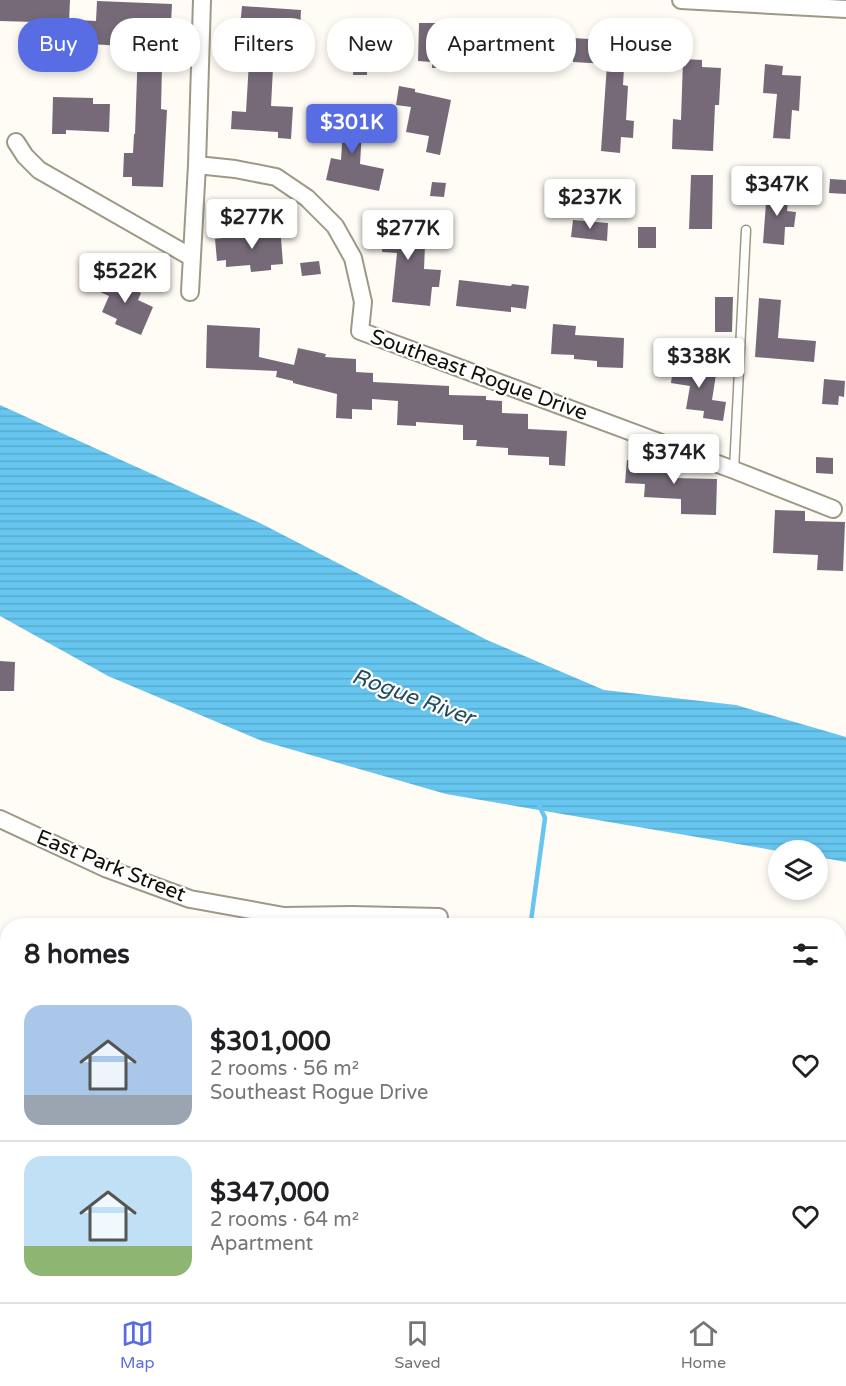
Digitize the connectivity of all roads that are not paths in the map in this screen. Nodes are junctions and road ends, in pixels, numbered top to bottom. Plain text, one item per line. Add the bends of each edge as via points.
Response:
1 (202, 0) edge
2 (681, 0) edge
3 (846, 9) edge
4 (16, 142) dead end
5 (197, 165) junction
6 (746, 230) dead end
7 (191, 257) junction
8 (190, 292) dead end
9 (734, 470) junction
10 (833, 509) dead end
11 (0, 819) edge
12 (439, 916) dead end

1 - 5 street
2 - 3 street
4 - 7 street via 39,170
5 - 7 street
5 - 9 street, Southeast Rogue Drive via 276,177 307,198 335,226 352,258 363,302 360,331
6 - 9 lane
7 - 8 street
9 - 10 street, Southeast Rogue Drive
11 - 12 street, East Park Street via 105,868 190,899 284,916

